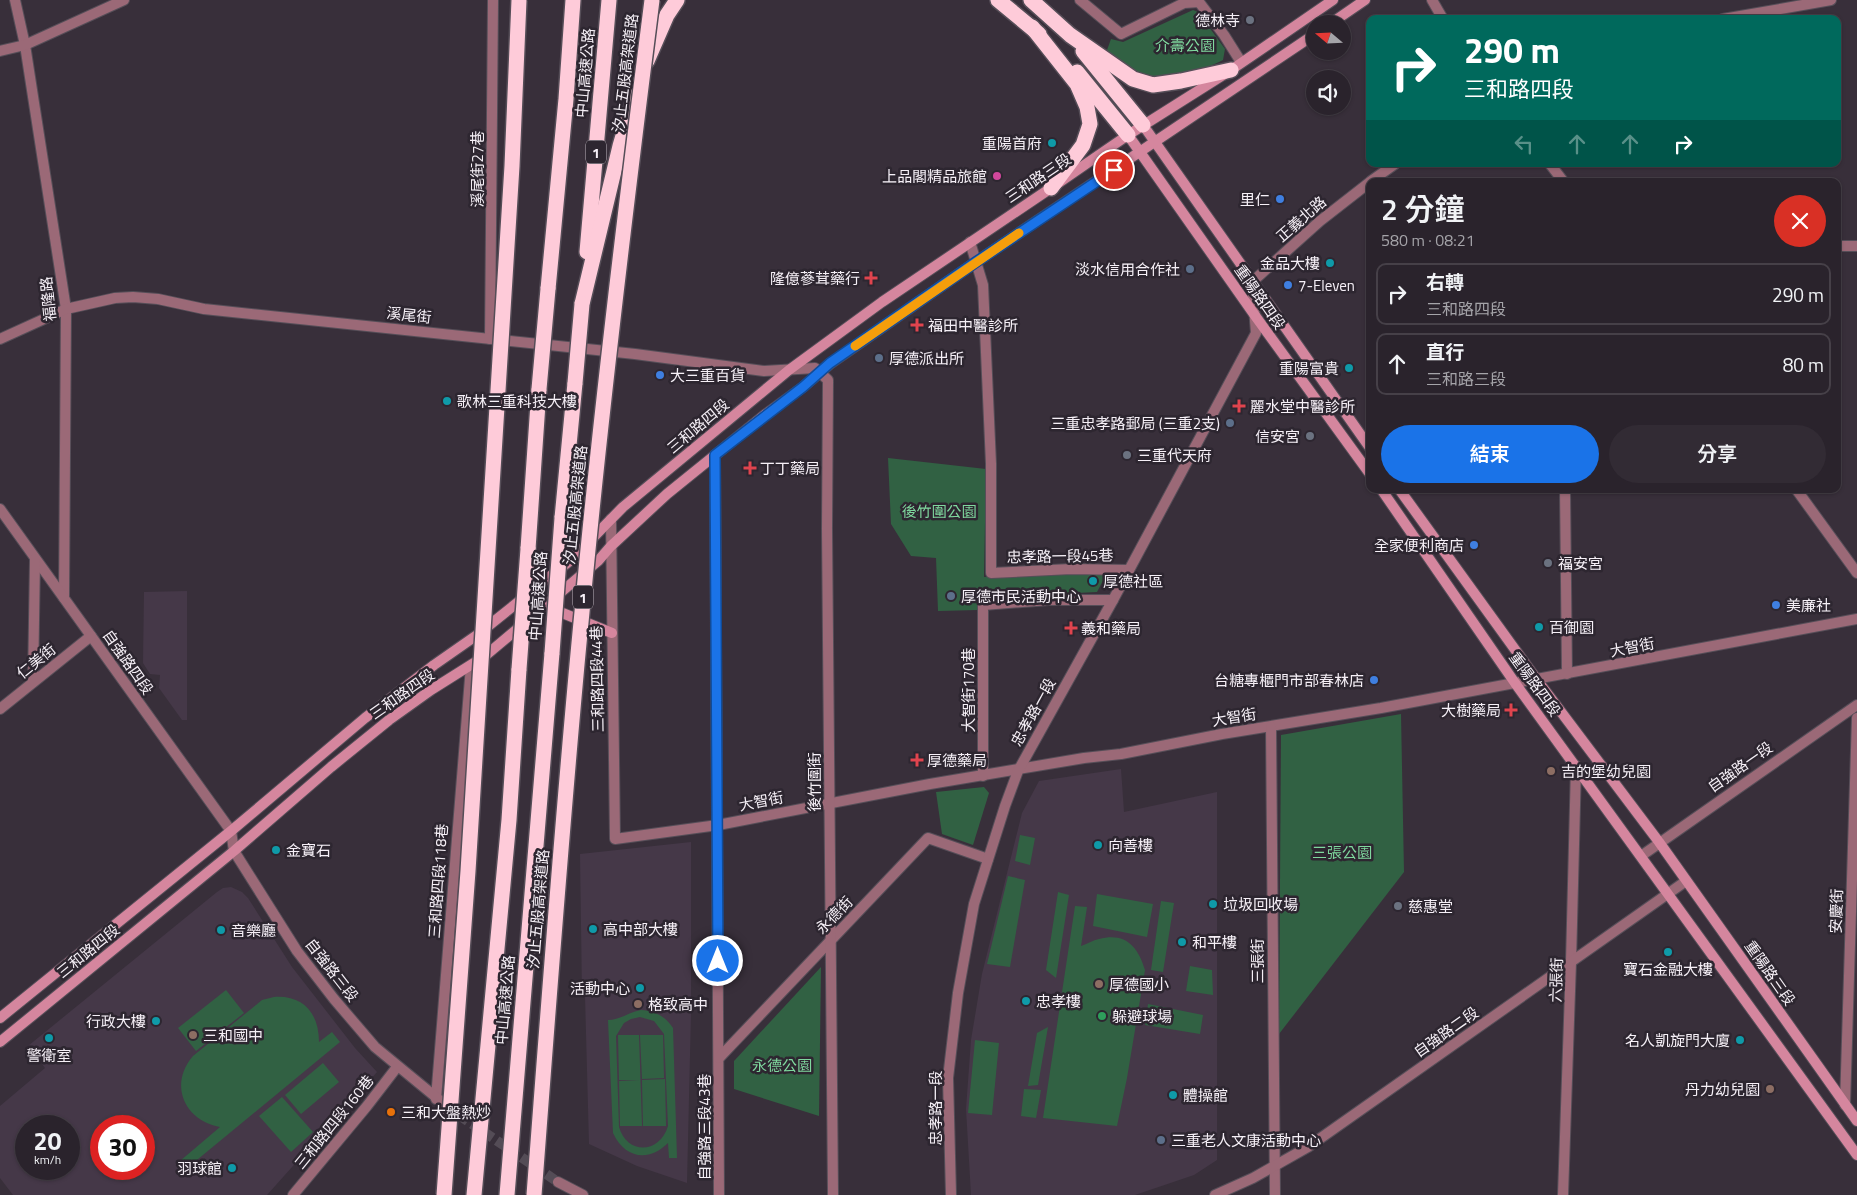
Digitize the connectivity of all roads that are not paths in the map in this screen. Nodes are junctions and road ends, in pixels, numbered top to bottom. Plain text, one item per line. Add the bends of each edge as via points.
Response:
1 (15, 0) edge
2 (124, 0) edge
3 (493, 0) edge
4 (518, 0) edge
5 (573, 0) edge
6 (609, 0) edge
7 (652, 0) edge
8 (677, 0) edge
9 (998, 0) edge
10 (1031, 0) edge
11 (1080, 0) edge
12 (1333, 0) edge
13 (1365, 0) edge
14 (1432, 0) edge
15 (1831, 0) edge
16 (1793, 3) edge
17 (1343, 15) edge
18 (1441, 15) edge
19 (1740, 15) edge
20 (1032, 27) junction
21 (1070, 35) junction
22 (1306, 40) edge
23 (25, 45) junction
24 (0, 51) edge
25 (1236, 66) junction
26 (1144, 125) junction
27 (1128, 134) junction
28 (1155, 142) junction
29 (1141, 152) junction
30 (1391, 167) edge
31 (1552, 167) edge
32 (1376, 178) edge
33 (1560, 178) edge
34 (1366, 185) edge
35 (1052, 188) junction
36 (970, 242) junction
37 (1841, 246) edge
38 (1857, 246) edge
39 (976, 262) junction
40 (1252, 282) junction
41 (582, 304) junction
42 (66, 309) junction
43 (1256, 317) junction
44 (490, 339) junction
45 (0, 340) edge
46 (789, 370) junction
47 (821, 372) junction
48 (1366, 442) edge
49 (715, 455) junction
50 (1366, 468) edge
51 (1383, 493) edge
52 (1402, 493) edge
53 (1565, 493) edge
54 (1799, 493) edge
55 (0, 509) edge
56 (610, 519) junction
57 (611, 546) junction
58 (35, 559) junction
59 (1129, 570) junction
60 (1857, 573) edge
61 (64, 598) junction
62 (1113, 600) junction
63 (545, 606) junction
64 (1857, 619) edge
65 (612, 633) junction
66 (91, 636) junction
67 (471, 666) junction
68 (1567, 674) junction
69 (1537, 680) junction
70 (33, 682) junction
71 (1515, 683) junction
72 (1857, 705) edge
73 (0, 709) edge
74 (1857, 718) edge
75 (1271, 727) junction
76 (1576, 766) junction
77 (1018, 771) junction
78 (983, 776) junction
79 (830, 804) junction
80 (718, 825) junction
81 (231, 831) junction
82 (615, 840) joint
83 (1659, 842) junction
84 (234, 851) junction
85 (1641, 856) junction
86 (988, 859) junction
87 (1686, 881) junction
88 (1669, 894) junction
89 (1854, 932) edge
90 (830, 941) junction
91 (1571, 962) junction
92 (0, 1018) edge
93 (0, 1042) edge
94 (719, 1058) junction
95 (397, 1067) junction
96 (440, 1101) joint
97 (1844, 1104) junction
98 (1857, 1121) edge
99 (1857, 1155) edge
100 (1275, 1166) junction
101 (558, 1182) tunnel mouth
102 (568, 1192) edge
103 (293, 1195) edge
104 (444, 1195) edge
105 (474, 1195) edge
106 (507, 1195) edge
107 (534, 1195) edge
108 (583, 1195) edge
109 (719, 1195) edge
110 (833, 1195) edge
111 (951, 1195) edge
112 (1216, 1195) edge
113 (1276, 1195) edge
114 (1563, 1195) edge

1 - 23 street, 福隆路
2 - 23 street
3 - 44 street, 溪尾街27巷
4 - 104 highway, bridge via 503,315
5 - 105 highway, 中山高速公路, bridge via 540,389 509,820
6 - 41 highway, 中山高速公路 / 1
7 - 107 highway, 汐止五股高架道路 / 1, bridge via 610,340 582,610
8 - 41 highway via 655,40 633,100
9 - 20 highway
10 - 21 highway
11 - 25 street via 1121,34 1184,3 1199,2 1224,35
12 - 25 main road, 三和路三段
13 - 17 main road
14 - 18 street
15 - 16 street
16 - 19 street
20 - 27 highway via 1072,66
20 - 35 highway via 1077,84 1090,124 1083,145
21 - 25 highway via 1132,79 1153,85
21 - 26 highway
22 - 28 main road
23 - 24 street
23 - 42 street, 福隆路
25 - 26 main road, 三和路三段
26 - 27 main road, 三和路三段
26 - 28 main road, 重陽路四段
27 - 29 main road, 重陽路四段
27 - 35 main road, 三和路三段
28 - 29 main road
28 - 40 main road, 重陽路四段
29 - 39 main road
29 - 43 main road, 重陽路四段
30 - 32 street, 正義北路
31 - 33 street
34 - 40 street, 正義北路
35 - 36 main road, 三和路三段
36 - 39 street
36 - 46 main road, 三和路三段
37 - 38 street
39 - 47 main road
39 - 59 street, 忠孝路一段45巷 via 983,285 991,464 991,573
40 - 43 street, 忠孝路一段
40 - 48 main road, 重陽路四段
41 - 106 highway, 中山高速公路 / 1, bridge
42 - 44 street, 溪尾街 via 133,297 204,309
42 - 45 street, 溪尾街
42 - 61 street, 福隆路
43 - 50 main road, 重陽路四段
43 - 59 street, 忠孝路一段 via 1256,333
44 - 46 street, 溪尾街 via 764,371
46 - 47 street, 溪尾街 via 815,368
46 - 56 main road, 三和路四段
47 - 49 main road, 三和路四段
47 - 79 street, 後竹圍街 via 828,380
49 - 57 main road, 三和路四段
49 - 80 street, 自強路三段43巷
51 - 71 main road, 重陽路四段
52 - 69 main road, 重陽路四段
53 - 68 street
54 - 60 street
55 - 58 street, 自強路四段
56 - 57 street, 三和路四段44巷
56 - 81 main road, 三和路四段 via 572,559 365,718
57 - 63 main road, 三和路四段
57 - 65 street, 三和路四段44巷
58 - 61 street, 自強路四段
58 - 70 street
59 - 62 street, 忠孝路一段
61 - 66 street, 自強路四段
62 - 77 street, 忠孝路一段
62 - 78 street, 大智街170巷 via 983,605
63 - 65 main road
63 - 67 main road, 三和路四段
64 - 68 street, 大智街
65 - 82 street, 三和路四段44巷
66 - 70 street, 仁美街
66 - 81 street, 自強路四段
67 - 84 main road, 三和路四段 via 389,720
67 - 96 street, 三和路四段118巷 via 455,845
68 - 69 street, 大智街
69 - 71 street, 大智街
69 - 83 main road, 重陽路四段
70 - 73 street, 仁美街
71 - 75 street, 大智街
71 - 76 main road, 重陽路四段
72 - 83 street, 自強路一段
74 - 89 street, 安慶街
75 - 77 street, 大智街
75 - 100 street, 三張街
76 - 85 main road, 重陽路四段
76 - 91 street, 六張街
77 - 78 street, 大智街
77 - 86 street, 忠孝路一段
78 - 79 street, 大智街
79 - 80 street, 大智街
79 - 90 street, 後竹圍街
80 - 82 street, 大智街
80 - 94 street, 自強路三段43巷
81 - 84 street, 自強路三段
81 - 92 main road, 三和路四段
83 - 85 street, 自強路一段
83 - 87 main road, 重陽路三段
84 - 93 main road, 三和路四段
84 - 95 street, 自強路三段 via 297,951 375,1047
85 - 88 main road, 重陽路四段
86 - 90 street, 永德街 via 928,838
86 - 111 street, 忠孝路一段 via 969,931 948,1078
87 - 88 street, 自強路二段
87 - 97 main road, 重陽路三段
88 - 91 street, 自強路二段
88 - 99 main road
89 - 97 street, 安慶街
90 - 94 street, 永德街
90 - 110 street, 後竹圍街
91 - 100 street, 自強路二段 via 1308,1147
91 - 114 street, 六張街
94 - 109 street, 自強路三段43巷
95 - 96 street, 自強路三段
95 - 103 street, 三和路四段160巷
97 - 98 main road, 重陽路三段
100 - 112 street, 自強路二段
100 - 113 street, 三張街
101 - 102 street
102 - 108 street

